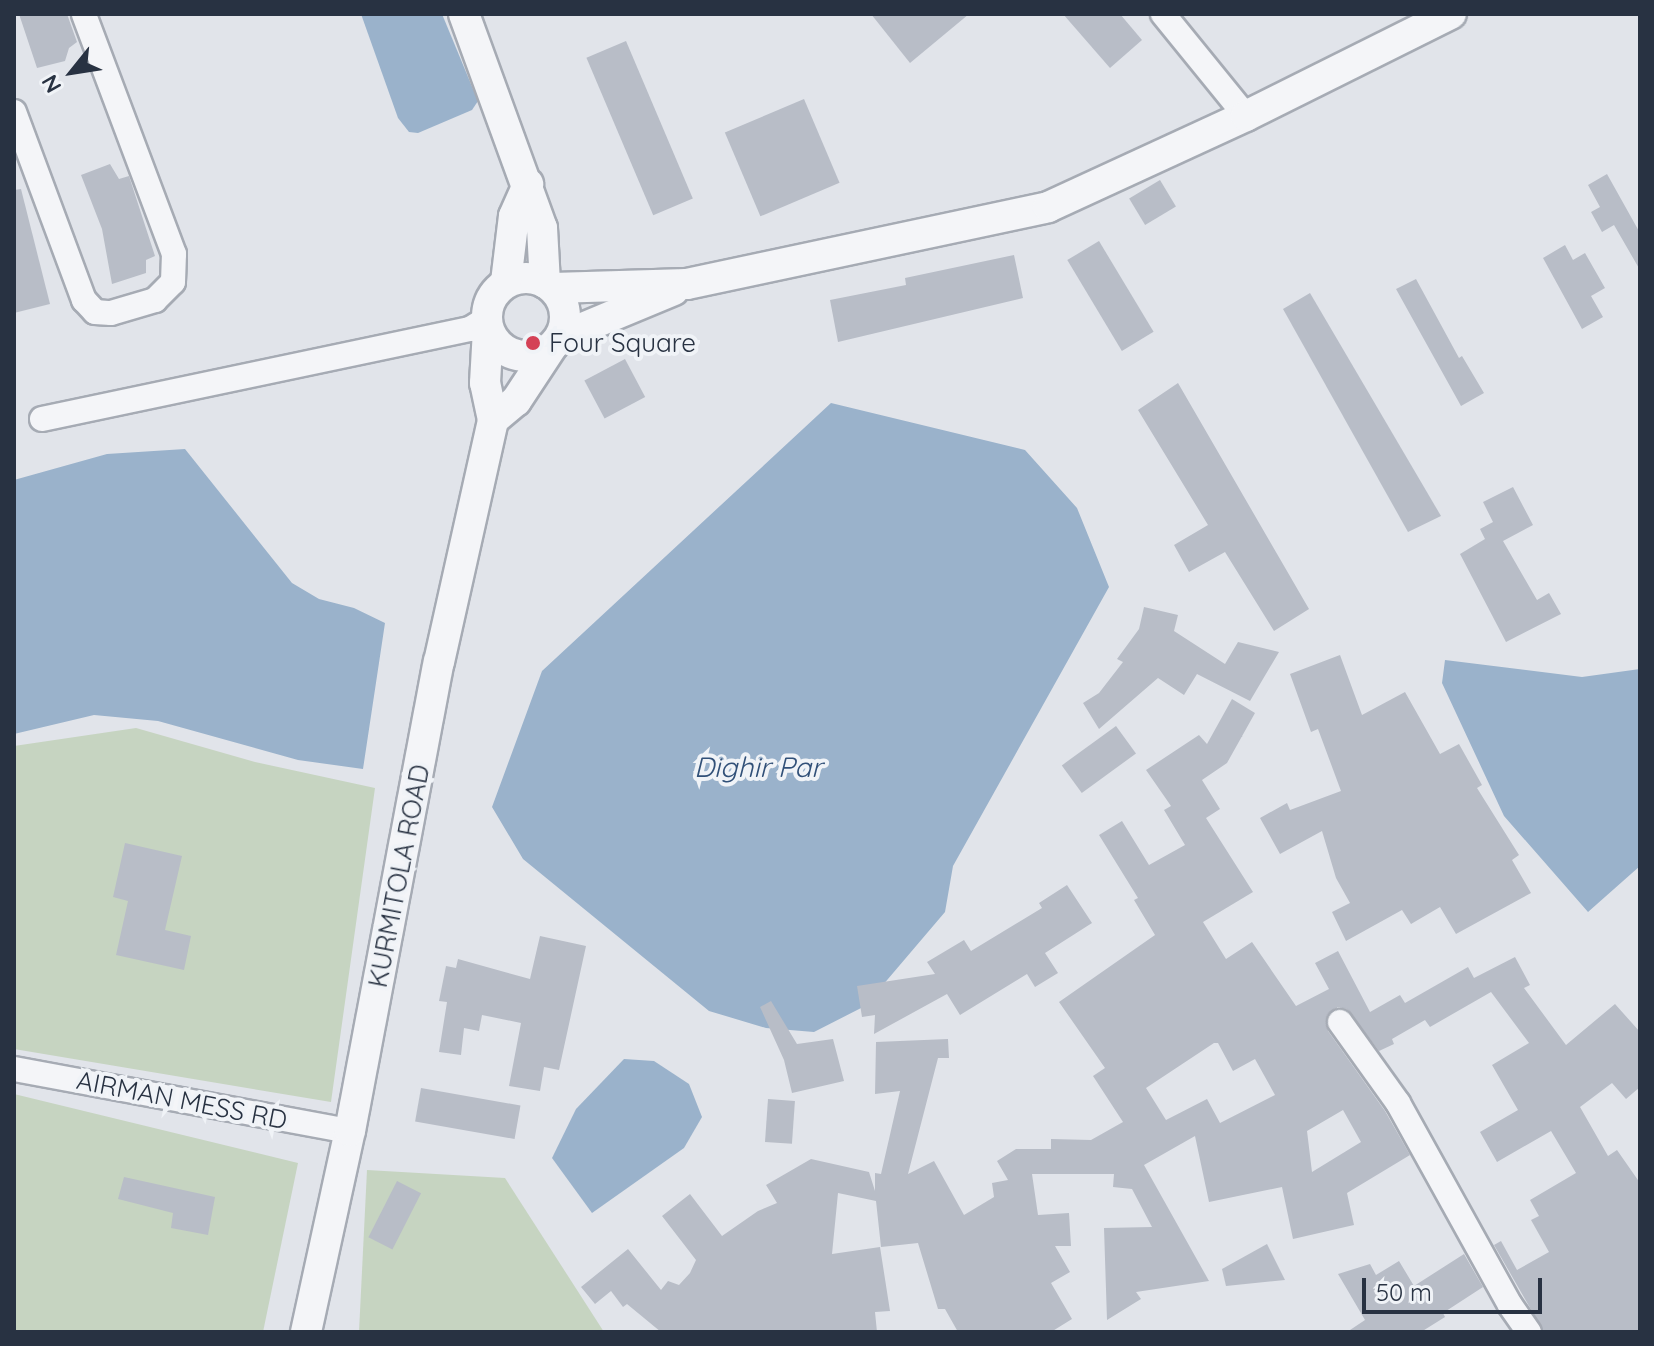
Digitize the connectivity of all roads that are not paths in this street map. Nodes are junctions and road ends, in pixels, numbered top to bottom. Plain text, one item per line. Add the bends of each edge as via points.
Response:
1 (84, 14) edge
2 (464, 14) edge
3 (1163, 14) edge
4 (1451, 14) edge
5 (14, 112) edge
6 (1246, 116) junction
7 (528, 184) junction
8 (506, 282) junction
9 (687, 284) junction
10 (549, 285) junction
11 (487, 324) junction
12 (556, 342) junction
13 (42, 419) dead end
14 (493, 420) junction
15 (1340, 1022) dead end
16 (14, 1069) edge
17 (350, 1131) junction
18 (306, 1332) edge
19 (1529, 1332) edge

1 - 5 street via 174,254 173,282 155,300 111,313 95,312 84,300
2 - 7 street
3 - 6 street
4 - 6 street
6 - 9 street via 1048,207
7 - 8 street via 514,216
7 - 10 street via 542,228
8 - 10 street via 527,277
8 - 11 street via 489,302
9 - 10 street
9 - 12 street
10 - 12 street via 565,308
11 - 12 street via 495,342 522,357 537,355
11 - 13 street
11 - 14 street via 485,383
12 - 14 street via 516,401
14 - 17 street, KURMITOLA ROAD via 439,662
15 - 19 street via 1398,1103
16 - 17 street, AIRMAN MESS RD
17 - 18 street, KURMITOLA ROAD

